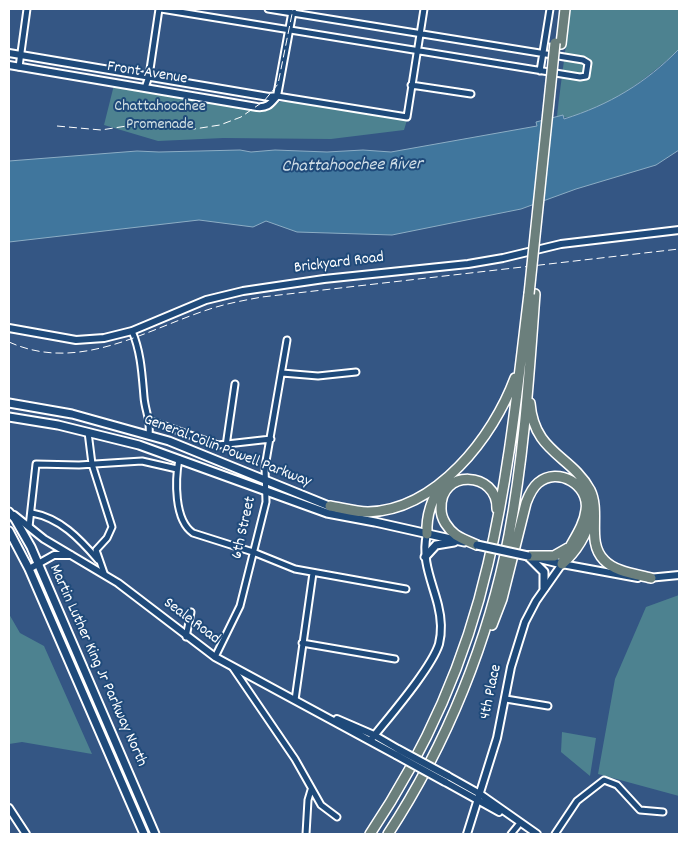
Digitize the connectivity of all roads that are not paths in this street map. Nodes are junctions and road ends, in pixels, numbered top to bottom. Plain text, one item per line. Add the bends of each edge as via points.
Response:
1 (27, 9) edge
2 (160, 9) edge
3 (268, 9) edge
4 (424, 9) edge
5 (550, 9) edge
6 (558, 9) edge
7 (564, 9) edge
8 (292, 11) edge
9 (289, 30) junction
10 (420, 34) junction
11 (558, 43) junction
12 (417, 52) junction
13 (9, 53) edge
14 (543, 54) junction
15 (20, 55) junction
16 (9, 65) edge
17 (19, 67) junction
18 (540, 71) junction
19 (149, 76) junction
20 (411, 85) junction
21 (145, 88) junction
22 (471, 94) dead end
23 (277, 96) junction
24 (679, 230) edge
25 (532, 294) junction
26 (9, 328) edge
27 (132, 331) junction
28 (287, 340) dead end
29 (521, 361) junction
30 (282, 372) junction
31 (356, 372) dead end
32 (529, 379) junction
33 (235, 384) dead end
34 (9, 403) edge
35 (9, 417) edge
36 (151, 422) junction
37 (88, 432) junction
38 (149, 435) junction
39 (271, 439) junction
40 (209, 444) junction
41 (226, 446) junction
42 (195, 451) junction
43 (207, 457) junction
44 (179, 459) junction
45 (92, 464) junction
46 (192, 464) junction
47 (177, 469) junction
48 (452, 473) junction
49 (265, 480) junction
50 (267, 492) junction
51 (441, 500) junction
52 (595, 504) junction
53 (330, 506) junction
54 (9, 512) edge
55 (32, 513) junction
56 (375, 522) junction
57 (496, 526) junction
58 (29, 527) junction
59 (9, 531) edge
60 (427, 534) junction
61 (462, 542) junction
62 (477, 545) junction
63 (568, 548) junction
64 (252, 552) junction
65 (528, 556) junction
66 (78, 557) junction
67 (425, 557) junction
68 (100, 562) junction
69 (38, 564) junction
70 (562, 564) junction
71 (29, 569) junction
72 (104, 573) junction
73 (313, 573) junction
74 (679, 575) edge
75 (651, 578) junction
76 (544, 588) junction
77 (406, 590) dead end
78 (191, 612) dead end
79 (186, 637) junction
80 (302, 643) junction
81 (215, 657) junction
82 (396, 659) dead end
83 (233, 668) junction
84 (471, 668) junction
85 (506, 699) junction
86 (295, 700) junction
87 (548, 706) dead end
88 (384, 723) junction
89 (372, 738) junction
90 (387, 743) junction
91 (397, 752) junction
92 (311, 790) junction
93 (479, 798) junction
94 (9, 808) edge
95 (663, 812) dead end
96 (337, 817) dead end
97 (520, 823) junction
98 (306, 831) edge
99 (26, 834) edge
100 (144, 834) edge
101 (156, 834) edge
102 (370, 834) edge
103 (388, 834) edge
104 (467, 834) edge
105 (511, 834) edge
106 (537, 834) edge
107 (556, 834) edge

1 - 15 street
2 - 9 street
2 - 19 street
3 - 8 street
4 - 10 street
5 - 14 street
6 - 11 highway
7 - 11 highway
8 - 9 street
8 - 10 street
9 - 12 street
9 - 23 street
10 - 12 street
10 - 14 street
11 - 25 highway
12 - 18 street
12 - 20 street
13 - 15 street, Front Avenue
14 - 18 street
14 - 18 street via 584,60 589,69 583,77
15 - 17 street
15 - 19 street, Front Avenue
16 - 17 street, Front Avenue
17 - 21 street, Front Avenue
19 - 21 street
19 - 23 street, Front Avenue
20 - 22 street
20 - 23 street, Front Avenue via 407,117
21 - 23 street, Front Avenue via 264,108
24 - 27 street, Brickyard Road via 561,244 468,264 244,291 206,300
25 - 29 highway
25 - 32 highway
26 - 27 street, Brickyard Road via 76,340
27 - 36 street
28 - 30 street, 6th Street
29 - 48 highway via 497,418 469,457
29 - 57 highway
30 - 31 street via 318,376
30 - 39 street, 6th Street
32 - 52 highway via 531,412 538,434 590,490
32 - 84 highway via 509,535 493,605
33 - 41 street
34 - 38 main road, General Colin Powell Parkway via 72,414
35 - 37 main road, General Colin Powell Parkway
36 - 38 street
36 - 40 street
37 - 44 main road, General Colin Powell Parkway
37 - 45 street
38 - 42 main road, General Colin Powell Parkway
39 - 41 street
39 - 49 street, 6th Street
40 - 41 street
40 - 43 street
42 - 43 main road, General Colin Powell Parkway
42 - 46 street
43 - 49 main road, General Colin Powell Parkway
44 - 46 main road, General Colin Powell Parkway
44 - 47 street
45 - 47 street via 142,461
45 - 55 street via 36,464
45 - 68 street via 112,527 107,538 97,547
46 - 50 main road, General Colin Powell Parkway
47 - 64 street via 181,514 190,531
48 - 53 highway via 412,500 390,508 367,512
48 - 60 highway via 433,500
49 - 50 street, 6th Street
49 - 53 main road, General Colin Powell Parkway
50 - 56 main road, General Colin Powell Parkway via 327,513
50 - 64 street, 6th Street
51 - 57 highway via 451,485 459,480 479,481 493,492 497,503
51 - 60 highway
51 - 62 highway via 441,514 448,528
52 - 70 highway via 580,543
52 - 75 highway via 595,540 604,560 616,568
53 - 56 main road, General Colin Powell Parkway
54 - 58 street, Seale Road
54 - 69 main road, Martin Luther King Jr Parkway North
55 - 58 street
55 - 68 street via 49,516 64,526
56 - 60 main road, General Colin Powell Parkway
57 - 102 highway via 478,602 450,683 425,740
58 - 66 street, Seale Road
59 - 71 main road, Martin Luther King Jr Parkway North
60 - 61 main road, General Colin Powell Parkway
60 - 67 street
61 - 62 main road, General Colin Powell Parkway
61 - 67 main road via 436,545
62 - 65 main road, General Colin Powell Parkway, bridge
63 - 65 highway via 554,556
63 - 70 highway
63 - 84 highway via 584,519 586,499 575,483 567,478 548,478 532,489 526,502 502,599
64 - 73 street
64 - 81 street, 6th Street via 240,606
65 - 70 main road, General Colin Powell Parkway
65 - 76 main road via 544,572
66 - 69 street, Seale Road via 54,555
66 - 72 street, Seale Road
67 - 88 street via 439,607 439,644
68 - 72 street
69 - 71 street, Seale Road
69 - 101 main road, Martin Luther King Jr Parkway North
70 - 75 street, General Colin Powell Parkway via 614,576
70 - 76 street, 4th Place
71 - 100 main road, Martin Luther King Jr Parkway North
72 - 79 street, Seale Road
73 - 77 street
73 - 80 street
74 - 75 street, General Colin Powell Parkway
76 - 85 street, 4th Place via 521,632
78 - 79 street
79 - 81 street, Seale Road
80 - 82 street
80 - 86 street
81 - 83 street, Seale Road
83 - 86 street, Seale Road
83 - 92 street via 295,759
84 - 103 highway via 441,739
85 - 87 street
85 - 93 street, 4th Place
86 - 89 street, Seale Road
88 - 89 street
88 - 90 street via 383,736
89 - 90 street, Seale Road
89 - 91 street, Seale Road
90 - 91 street, Seale Road
91 - 93 street, Seale Road, bridge
92 - 96 street via 324,808
92 - 98 street
93 - 97 street, Seale Road
93 - 104 street, 4th Place
94 - 99 street
95 - 107 street via 640,810 617,785 604,780 577,801
97 - 105 street
97 - 106 street, Seale Road

